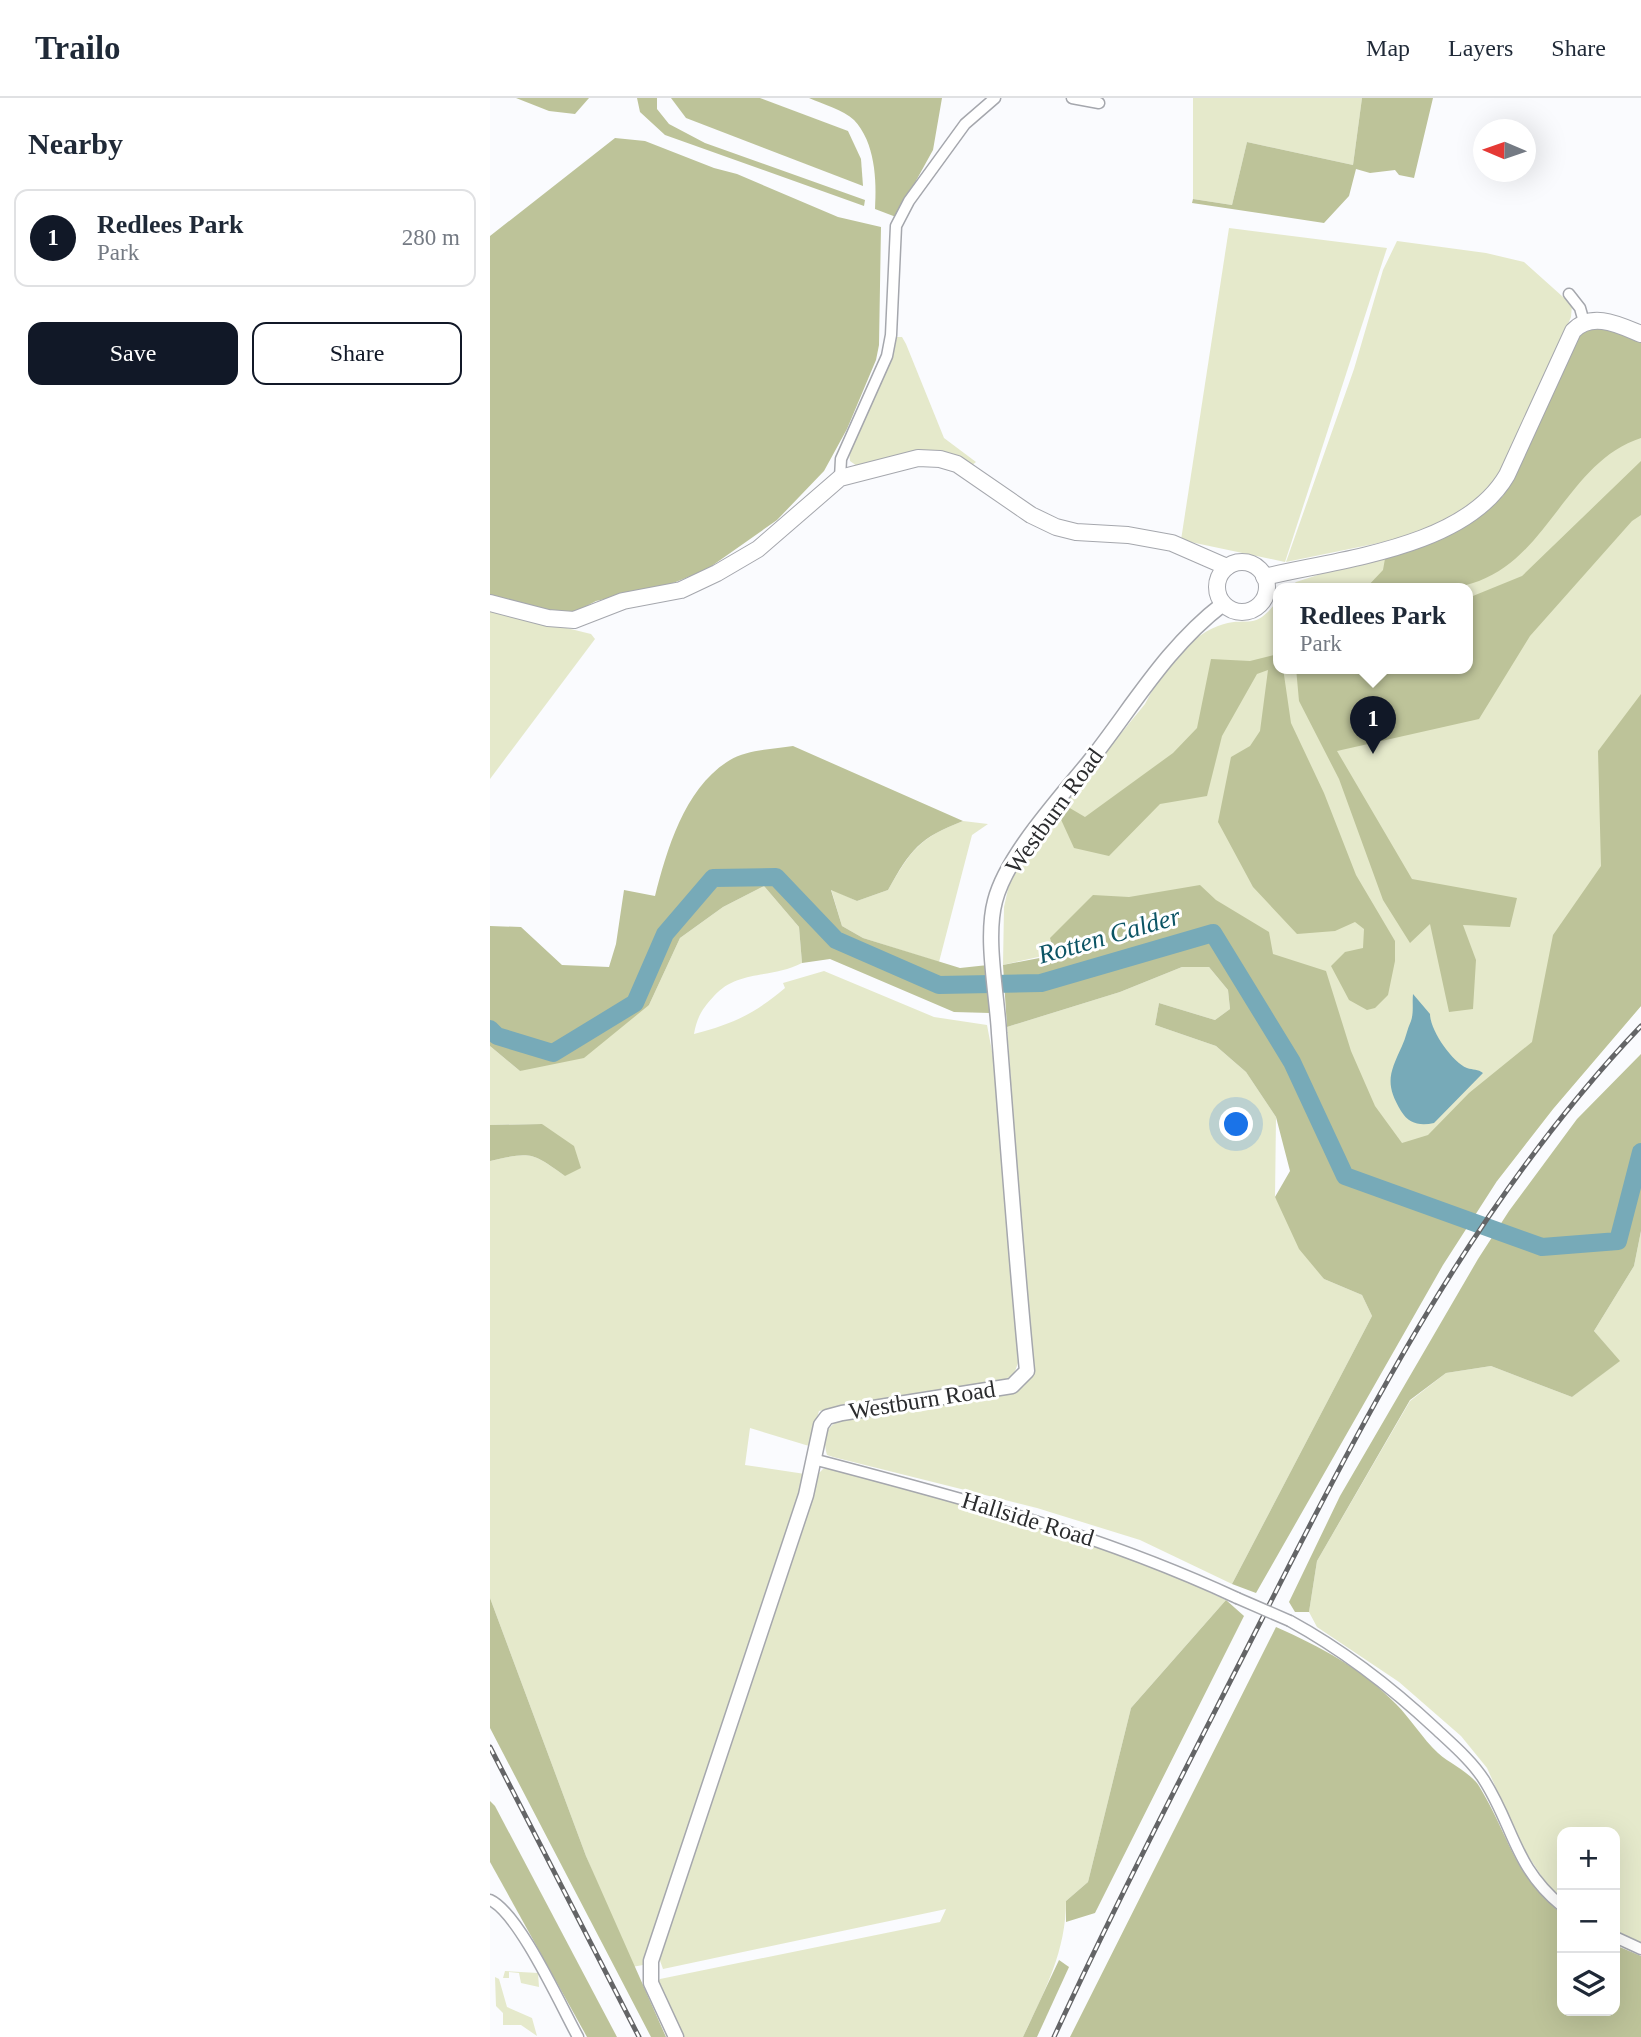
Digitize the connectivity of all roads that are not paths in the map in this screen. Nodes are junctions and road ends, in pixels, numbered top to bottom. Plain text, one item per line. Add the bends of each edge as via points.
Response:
1 (995, 98) edge
2 (1072, 98) edge
3 (1099, 103) dead end
4 (1569, 294) dead end
5 (1584, 322) junction
6 (1641, 334) edge
7 (840, 478) junction
8 (1227, 566) junction
9 (1264, 577) junction
10 (490, 603) edge
11 (1223, 604) junction
12 (813, 1459) junction
13 (490, 1900) edge
14 (1557, 1900) edge
15 (1620, 1939) edge
16 (1641, 1949) edge
17 (578, 2037) edge
18 (676, 2037) edge

1 - 7 street via 965,124 896,226 887,356 841,459
2 - 3 street
4 - 5 street
5 - 6 main road via 1605,321
5 - 9 main road via 1568,339 1507,475 1482,506 1447,527 1406,543
7 - 8 main road via 906,460 946,460 976,474 1056,527 1161,541
7 - 10 main road via 781,531 728,567 681,590 613,605 581,619 560,620
8 - 9 main road via 1250,564
8 - 11 main road via 1216,589
9 - 11 main road via 1265,597 1255,609 1238,612
11 - 12 street, Westburn Road via 1171,652 1046,816 995,900 993,950 1027,1371 1012,1386 827,1417
12 - 14 street, Hallside Road, bridge via 1060,1526 1164,1564 1290,1621 1357,1660 1396,1691 1484,1779 1523,1863
12 - 18 street, Westburn Road via 806,1495 651,1961 651,1983
13 - 17 street via 501,1905 516,1925
15 - 16 street

